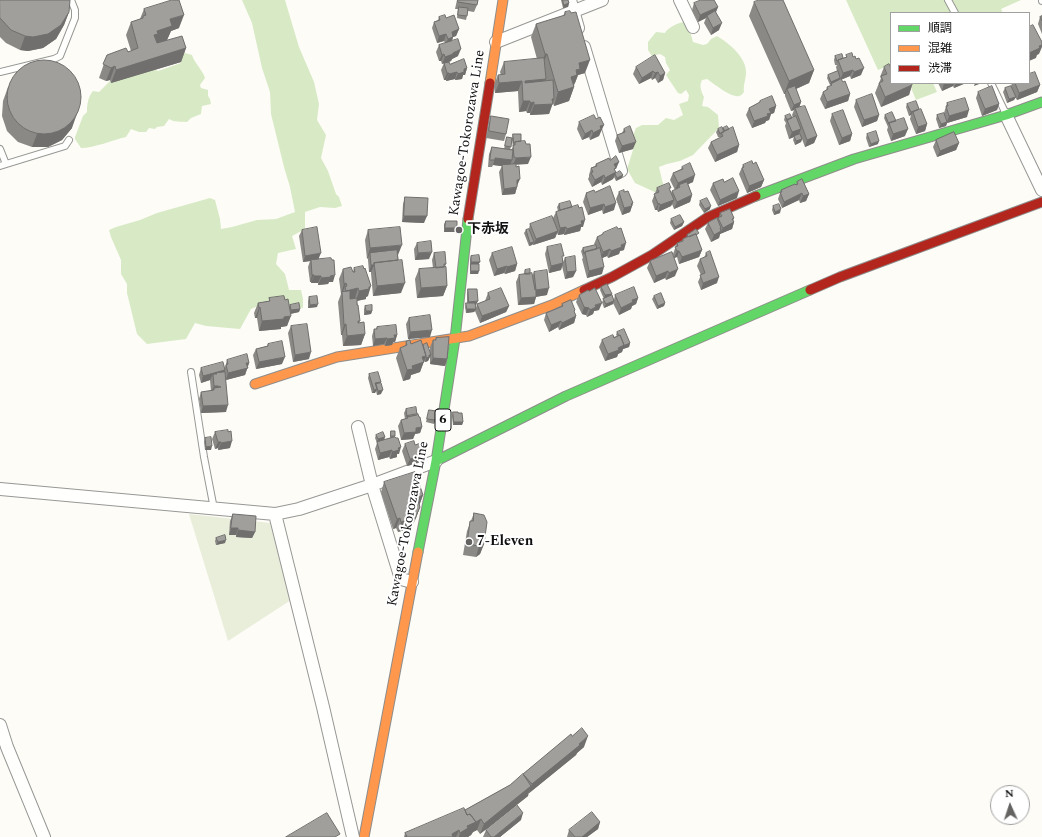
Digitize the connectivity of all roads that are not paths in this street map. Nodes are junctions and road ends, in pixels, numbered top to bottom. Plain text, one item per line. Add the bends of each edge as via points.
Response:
1 (72, 0) edge
2 (503, 0) edge
3 (602, 0) edge
4 (680, 0) edge
5 (948, 0) edge
6 (572, 6) edge
7 (954, 12) edge
8 (693, 27) dead end
9 (496, 42) junction
10 (0, 72) edge
11 (991, 84) edge
12 (1042, 102) edge
13 (1006, 115) junction
14 (69, 140) dead end
15 (0, 149) edge
16 (3, 165) edge
17 (621, 171) edge
18 (1042, 190) edge
19 (1042, 202) edge
20 (455, 339) junction
21 (190, 372) dead end
22 (255, 384) dead end
23 (358, 427) dead end
24 (436, 461) junction
25 (372, 485) junction
26 (0, 489) edge
27 (214, 509) junction
28 (274, 514) junction
29 (412, 582) junction
30 (0, 725) edge
31 (44, 837) edge
32 (353, 837) edge
33 (364, 837) edge

1 - 10 lane via 75,18 60,56
2 - 9 street, Kawagoe-Tokorozawa Line / 6
3 - 6 street
4 - 8 street
5 - 7 lane
6 - 9 street
6 - 17 street
9 - 20 street, Kawagoe-Tokorozawa Line / 6 via 469,210
11 - 13 lane
12 - 13 street
13 - 18 street
13 - 20 street via 854,158 747,200 708,217 652,256 612,277 544,308
14 - 16 lane via 65,146
15 - 16 lane
19 - 24 street via 840,277 763,309 566,396
20 - 22 street via 337,357
20 - 24 street, Kawagoe-Tokorozawa Line / 6
21 - 27 lane
23 - 25 street
24 - 25 street
24 - 29 street, Kawagoe-Tokorozawa Line / 6
25 - 28 street
25 - 29 street via 401,579
26 - 27 street
27 - 28 street
28 - 32 street
29 - 33 street, Kawagoe-Tokorozawa Line / 6
30 - 31 street

